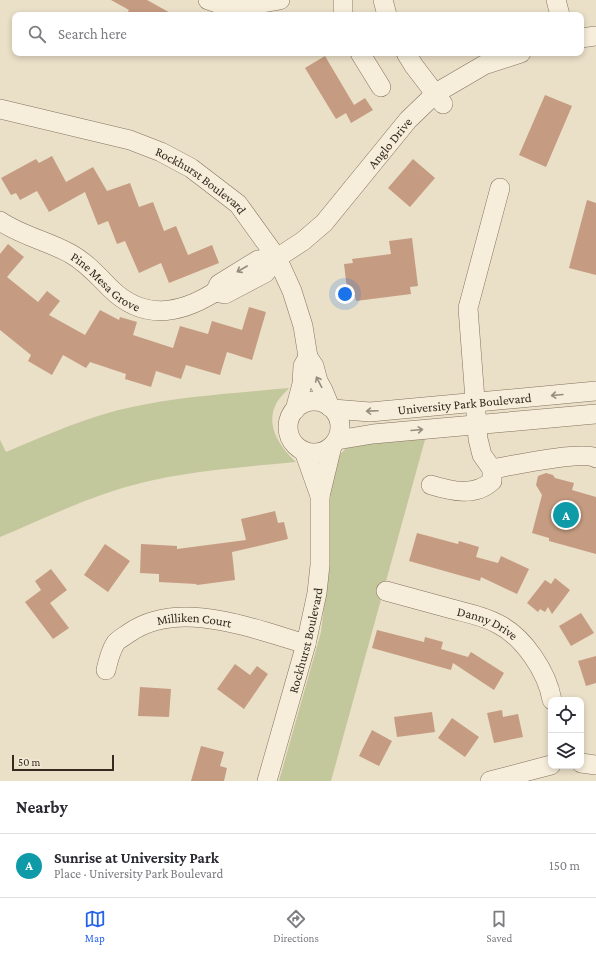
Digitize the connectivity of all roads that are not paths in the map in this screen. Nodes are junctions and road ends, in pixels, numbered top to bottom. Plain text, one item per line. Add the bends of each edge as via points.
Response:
1 (208, 0) edge
2 (280, 0) edge
3 (343, 0) edge
4 (384, 0) edge
5 (556, 0) edge
6 (343, 12) edge
7 (386, 12) edge
8 (559, 12) edge
9 (596, 36) edge
10 (584, 38) edge
11 (362, 56) edge
12 (408, 56) edge
13 (512, 56) edge
14 (381, 87) dead end
15 (440, 98) junction
16 (0, 109) edge
17 (500, 188) dead end
18 (0, 221) edge
19 (277, 258) junction
20 (308, 357) junction
21 (596, 391) edge
22 (475, 402) junction
23 (331, 408) junction
24 (295, 410) junction
25 (596, 414) edge
26 (476, 425) junction
27 (334, 443) junction
28 (304, 451) junction
29 (596, 458) edge
30 (492, 469) junction
31 (430, 485) dead end
32 (320, 496) junction
33 (386, 591) dead end
34 (306, 644) junction
35 (106, 670) dead end
36 (552, 697) edge
37 (584, 763) edge
38 (596, 765) edge
39 (548, 766) edge
40 (267, 781) edge
41 (490, 781) edge

1 - 2 street via 232,8
3 - 6 street
4 - 7 street
5 - 8 street
9 - 10 street
11 - 14 street
12 - 15 street
13 - 15 street, Anglo Drive via 484,65
15 - 19 street, Anglo Drive via 408,120 324,224 304,241
16 - 19 street, Rockhurst Boulevard via 130,140 161,152 191,168 238,204
17 - 22 street via 468,308
18 - 19 street, Pine Mesa Grove via 12,229 72,255 87,265 123,298 150,309 175,310 190,306 215,292 219,284 258,260
19 - 20 street, Rockhurst Boulevard via 304,326
23 -> 20 street, Rockhurst Boulevard
20 - 24 street, Rockhurst Boulevard via 303,366 302,384
21 -> 22 street, University Park Boulevard
22 -> 23 street, University Park Boulevard via 370,412
22 - 26 street
23 - 24 street via 318,402 310,402
23 - 27 street via 340,424
24 - 28 street via 290,417 289,435 293,443
25 - 26 street, University Park Boulevard
27 -> 26 street, University Park Boulevard via 373,434
26 - 30 street via 482,455
27 - 28 street via 316,453
27 - 32 street, Rockhurst Boulevard
28 - 32 street, Rockhurst Boulevard
29 - 30 street via 575,456
30 - 31 street via 492,481 480,489 465,492
32 - 34 street, Rockhurst Boulevard via 320,565 316,600
33 - 36 street, Danny Drive via 480,616 500,625 530,651
34 - 35 street, Milliken Court via 211,619 171,617 137,628 115,643
34 - 40 street, Rockhurst Boulevard
37 - 38 street
39 - 41 street

